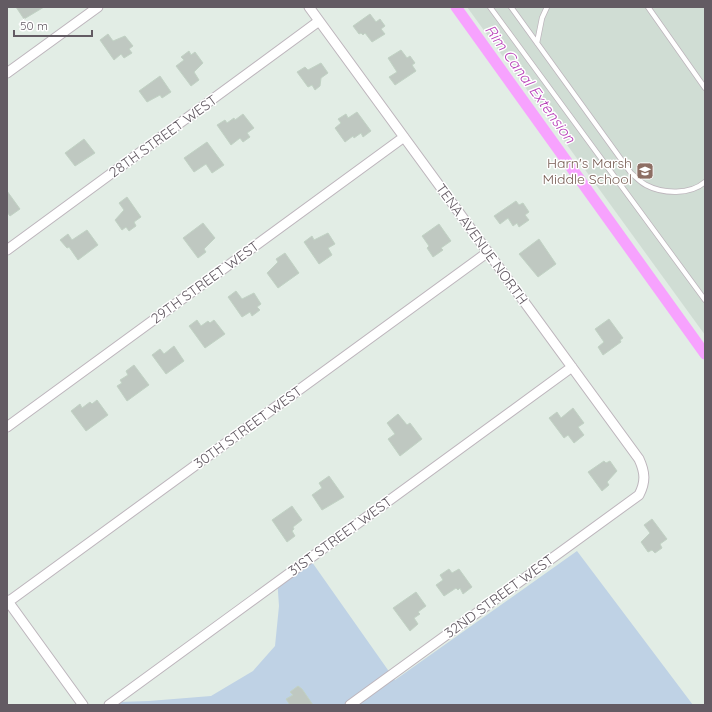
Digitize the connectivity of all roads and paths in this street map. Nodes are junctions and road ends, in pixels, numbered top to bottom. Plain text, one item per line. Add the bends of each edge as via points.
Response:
1 (98, 7) edge
2 (309, 7) edge
3 (490, 7) edge
4 (511, 7) edge
5 (547, 7) edge
6 (648, 7) edge
7 (319, 22) junction
8 (537, 43) junction
9 (7, 74) edge
10 (705, 88) edge
11 (404, 137) junction
12 (705, 182) edge
13 (7, 250) edge
14 (488, 252) junction
15 (705, 300) edge
16 (572, 367) junction
17 (7, 427) edge
18 (645, 484) joint
19 (8, 601) edge
20 (83, 705) edge
21 (109, 705) edge
22 (350, 705) edge

1 - 9 street
2 - 7 street, TENA AVENUE NORTH
3 - 15 lane
4 - 8 lane
5 - 8 lane
6 - 10 lane
7 - 11 street, TENA AVENUE NORTH
7 - 13 street, 28TH STREET WEST
8 - 12 lane via 631,173 646,185 668,192 686,191
11 - 14 street, TENA AVENUE NORTH
11 - 17 street, 29TH STREET WEST
14 - 16 street, TENA AVENUE NORTH
14 - 19 street, 30TH STREET WEST
16 - 18 street, TENA AVENUE NORTH via 639,459 644,469
16 - 21 street, 31ST STREET WEST
18 - 22 street, 32ND STREET WEST via 639,495
19 - 20 street

